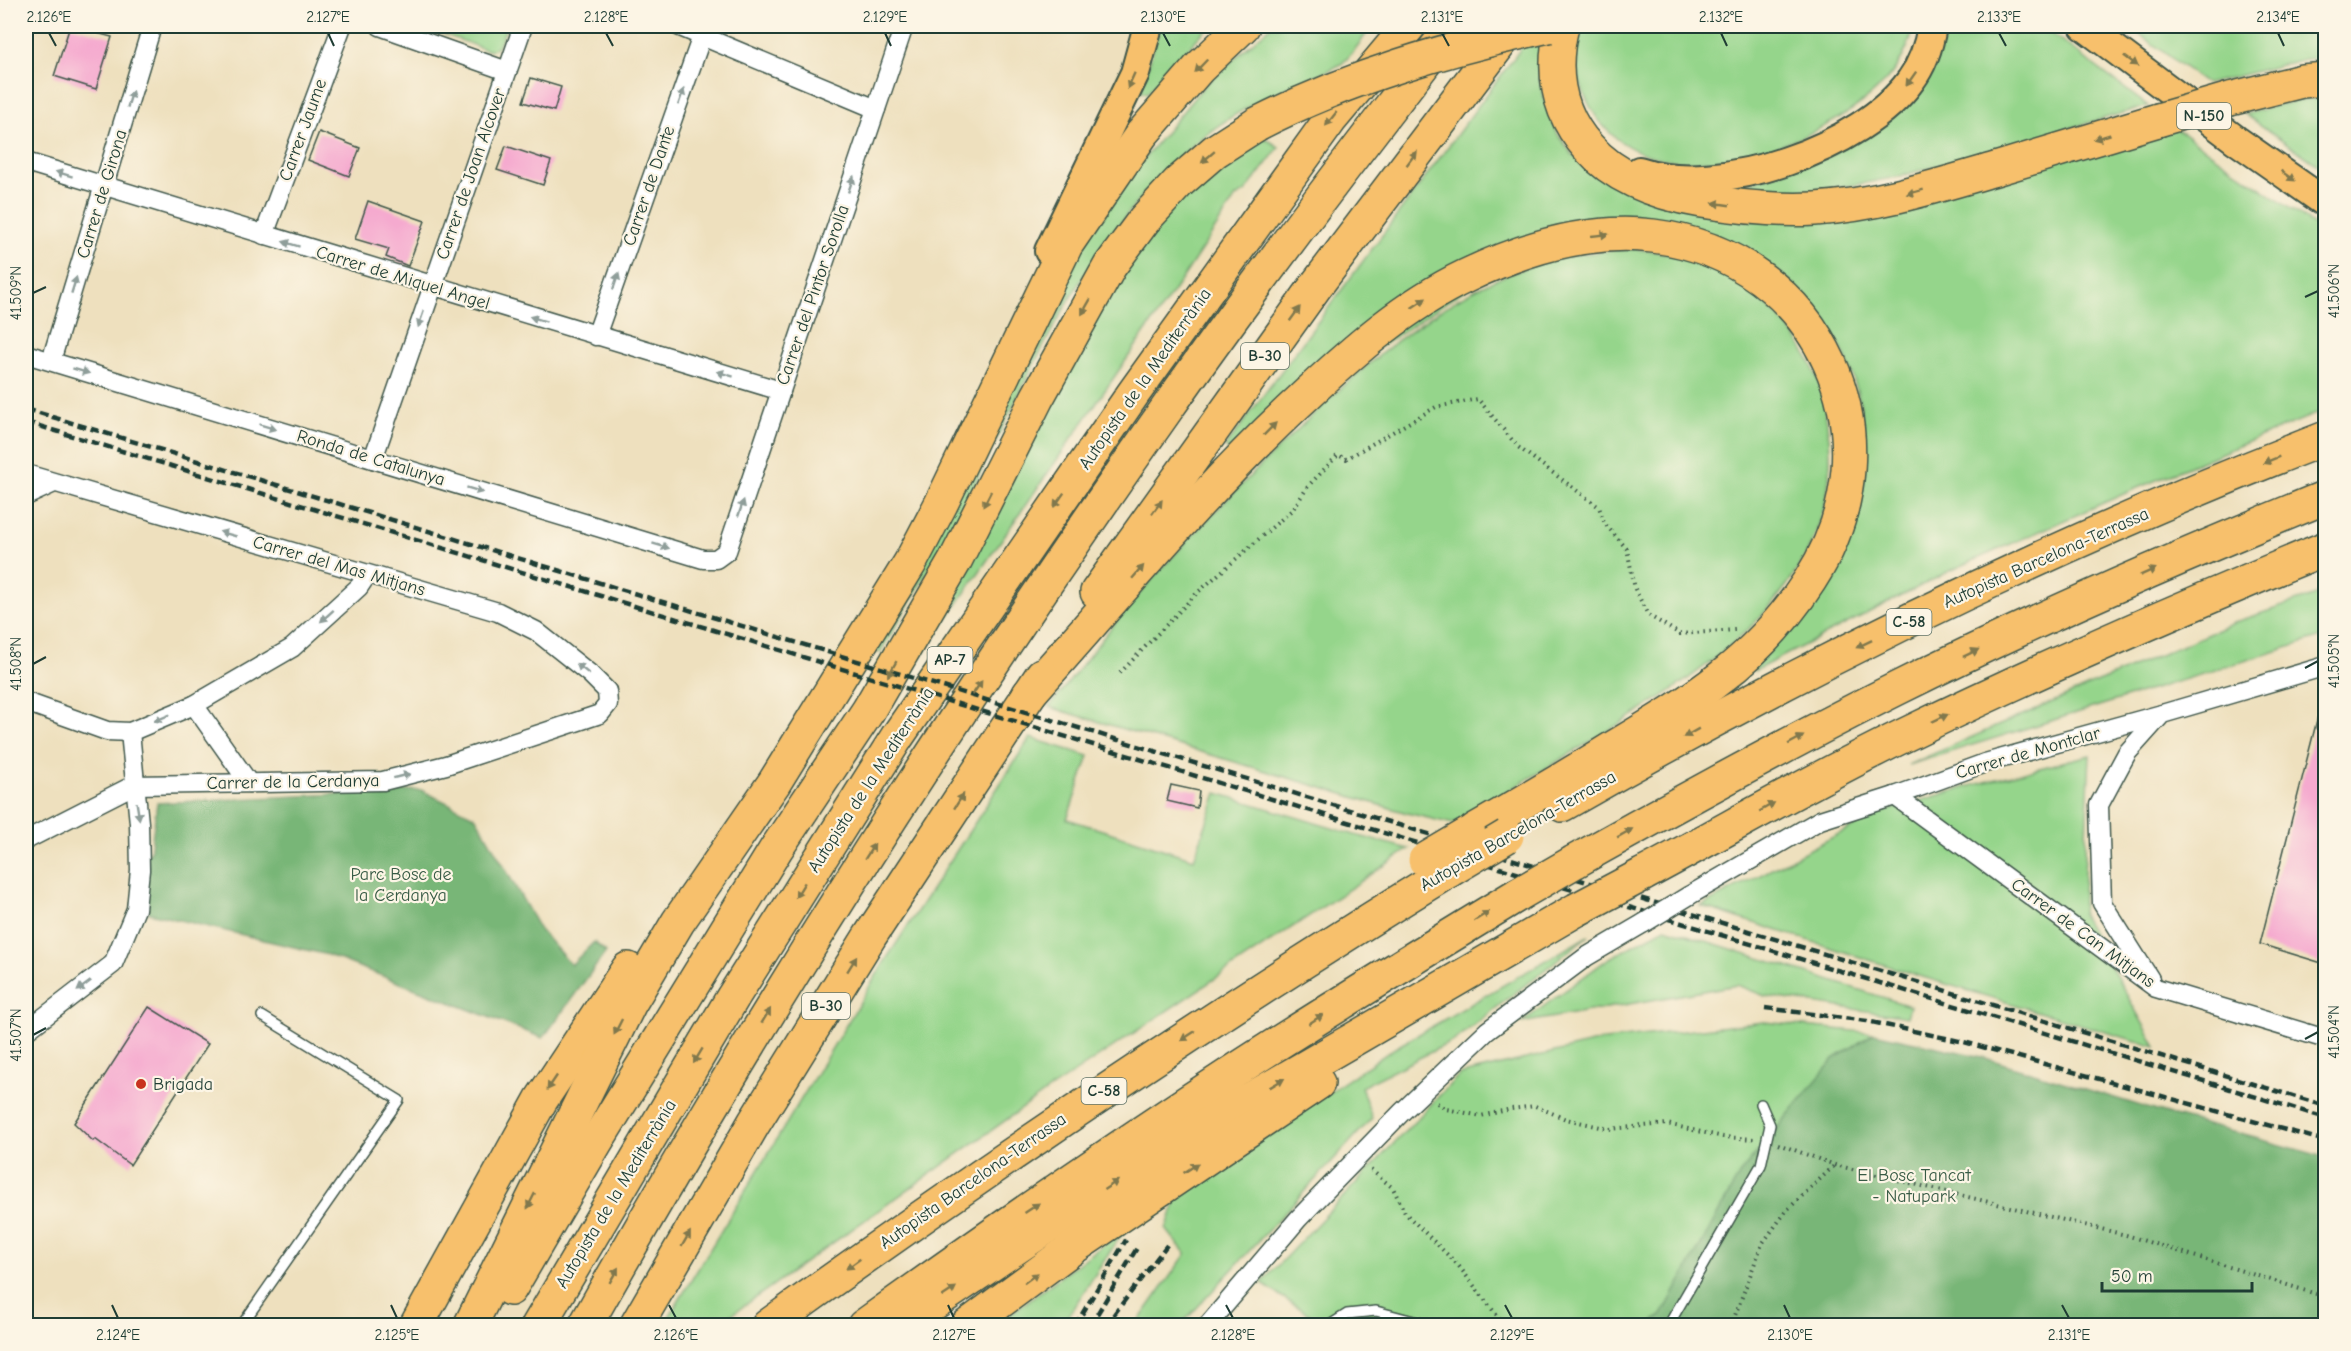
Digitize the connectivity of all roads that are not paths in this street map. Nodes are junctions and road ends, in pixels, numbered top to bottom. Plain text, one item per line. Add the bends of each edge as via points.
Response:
1 (152, 26) edge
2 (342, 26) edge
3 (380, 26) edge
4 (523, 26) edge
5 (678, 26) edge
6 (904, 26) edge
7 (1148, 26) edge
8 (1243, 26) edge
9 (1409, 26) edge
10 (1453, 26) edge
11 (1513, 26) edge
12 (1549, 26) edge
13 (1562, 26) edge
14 (1932, 26) edge
15 (2084, 26) edge
16 (702, 36) junction
17 (507, 71) junction
18 (2325, 79) edge
19 (876, 109) junction
20 (1578, 137) junction
21 (26, 162) edge
22 (104, 186) junction
23 (2325, 203) edge
24 (264, 235) junction
25 (432, 287) junction
26 (596, 336) junction
27 (26, 354) edge
28 (51, 362) junction
29 (781, 391) junction
30 (976, 431) junction
31 (2325, 438) edge
32 (373, 459) junction
33 (26, 474) edge
34 (54, 483) junction
35 (26, 496) edge
36 (2325, 497) edge
37 (2325, 548) edge
38 (716, 559) joint
39 (367, 574) junction
40 (2325, 666) edge
41 (1029, 694) junction
42 (26, 702) edge
43 (194, 705) junction
44 (817, 711) junction
45 (600, 714) joint
46 (2162, 714) junction
47 (130, 732) junction
48 (249, 783) junction
49 (134, 785) junction
50 (1895, 796) junction
51 (26, 840) edge
52 (1438, 865) junction
53 (1582, 913) junction
54 (2156, 988) junction
55 (262, 1016) dead end
56 (26, 1032) edge
57 (2325, 1039) edge
58 (1761, 1104) dead end
59 (242, 1326) edge
60 (416, 1326) edge
61 (470, 1326) edge
62 (489, 1326) edge
63 (538, 1326) edge
64 (585, 1326) edge
65 (636, 1326) edge
66 (768, 1326) edge
67 (864, 1326) edge
68 (900, 1326) edge
69 (967, 1326) edge
70 (1207, 1326) edge
71 (1328, 1326) edge
72 (1433, 1326) edge
73 (1668, 1326) edge

22 -> 1 street, Carrer de Girona
2 - 24 street, Carrer Jaume
3 - 17 street
4 - 17 street, Carrer de Joan Alcover
5 - 16 street
6 - 19 street, Carrer del Pintor Sorolla
7 -> 30 main road via 1136,73 988,377
8 -> 30 highway via 1169,101 1092,204 1066,245
9 -> 63 highway, Autopista de la Mediterrània / AP-7 via 1330,120 1132,394 904,727 733,997
64 -> 10 highway, Autopista de la Mediterrània / AP-7 via 773,1006 944,738 1167,409 1359,146
41 -> 11 highway, B-30 via 1113,568 1318,282
12 -> 62 highway, bridge via 1460,48 1325,91 1257,124 1215,151 1144,220 1110,266 955,561 874,701 770,859 596,1142
13 - 20 highway via 1556,82
14 -> 20 main road via 1923,60 1912,80 1882,111 1830,142 1767,168 1714,178 1668,178 1622,165
15 -> 23 main road, N-150
16 - 19 street
26 -> 16 street, Carrer de Dante
17 - 25 street, Carrer de Joan Alcover
18 -> 20 highway, bridge via 2230,99 1893,198 1814,209 1725,205 1661,192 1614,170
29 -> 19 street, Carrer del Pintor Sorolla
22 -> 21 street, Carrer de Miquel Angel
22 - 24 street, Carrer de Miquel Angel
28 -> 22 street, Carrer de Girona
25 -> 24 street, Carrer de Miquel Angel
26 -> 25 street, Carrer de Miquel Angel
25 -> 32 street, Carrer de Joan Alcover
29 -> 26 street, Carrer de Miquel Angel
27 - 28 street, Ronda de Catalunya
28 -> 32 street, Ronda de Catalunya
38 -> 29 street, Carrer del Pintor Sorolla via 727,551
30 - 44 highway via 910,563
31 -> 52 highway, Autopista Barcelona-Terrassa / C-58, bridge via 2077,542 1946,603 1707,724 1507,836
32 -> 38 street, Ronda de Catalunya via 703,559
33 - 34 street, Carrer del Mas Mitjans
34 - 35 street
39 -> 34 street, Carrer del Mas Mitjans
67 -> 36 highway, bridge via 1230,1074 1574,862 1735,772 1918,678 2114,587
53 -> 37 highway, bridge via 1834,771 2007,686
39 -> 43 street via 359,587 292,648
45 -> 39 street, Carrer del Mas Mitjans via 608,704 607,691 536,631 498,612
40 - 46 street, Carrer de Montclar
41 -> 52 highway, bridge via 1283,416 1369,339 1425,298 1529,249 1600,234 1657,236 1735,262 1779,291 1798,312 1827,360 1846,412 1849,437 1844,500 1833,535 1812,578 1775,627 1733,670 1656,723 1475,830
65 -> 41 highway, B-30 via 754,1123 870,936
42 - 47 street via 107,731
43 -> 47 street
43 - 48 street
44 -> 60 highway via 631,966 541,1100
44 -> 61 highway via 774,783 678,922 630,1004
48 -> 45 street, Carrer de la Cerdanya via 384,781 446,765
46 - 50 street, Carrer de Montclar via 1985,763
46 - 54 street, Carrer de Montclar via 2127,753 2099,805 2102,903
47 - 49 street
48 - 49 street, Carrer de la Cerdanya
49 - 51 street, Carrer de la Cerdanya
49 -> 56 street via 141,870 136,909 113,964
50 - 54 street, Carrer de Can Mitjans
50 - 70 street, Carrer de Montclar, bridge via 1820,820 1586,957 1487,1031 1298,1219
52 -> 66 highway, Autopista Barcelona-Terrassa / C-58
68 -> 53 highway via 1201,1128
69 -> 53 highway via 1074,1247 1307,1090
54 - 57 street, Carrer de Can Mitjans
55 - 59 lane via 399,1100
58 - 73 lane via 1770,1125 1761,1165
71 - 72 lane via 1347,1314 1376,1311

